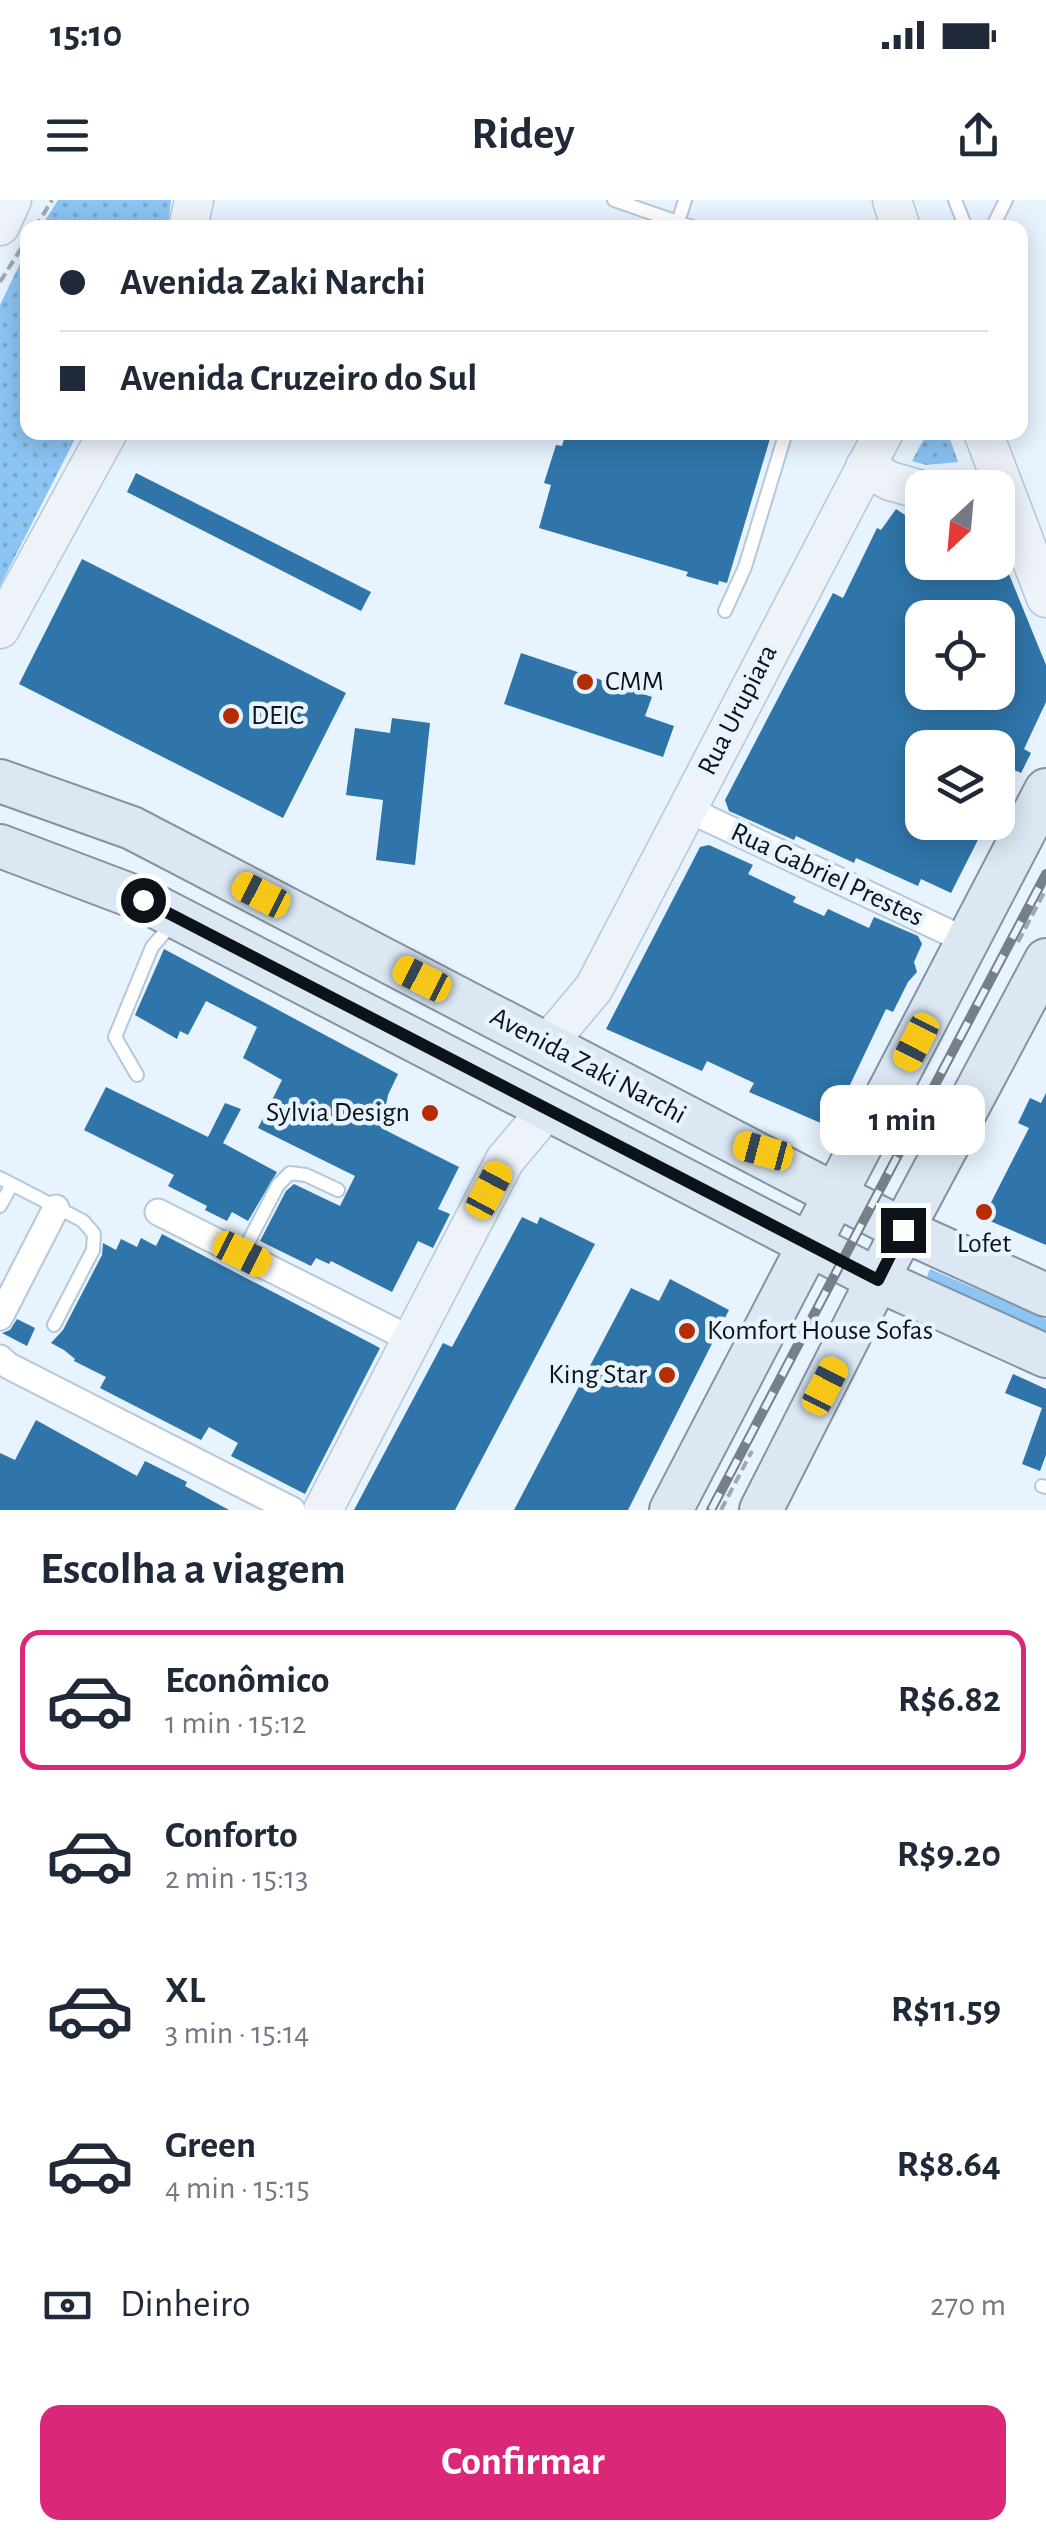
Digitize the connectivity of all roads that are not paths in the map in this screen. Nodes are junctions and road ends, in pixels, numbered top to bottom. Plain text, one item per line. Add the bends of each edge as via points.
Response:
1 (12, 200) edge
2 (614, 200) edge
3 (672, 220) edge
4 (0, 226) edge
5 (104, 440) edge
6 (784, 440) edge
7 (880, 440) edge
8 (991, 463) edge
9 (865, 467) junction
10 (905, 485) edge
11 (1046, 598) edge
12 (725, 611) dead end
13 (0, 629) edge
14 (0, 781) edge
15 (1046, 790) edge
16 (687, 810) junction
17 (0, 846) edge
18 (176, 918) junction
19 (967, 941) junction
20 (1045, 965) edge
21 (562, 1052) junction
22 (137, 1075) dead end
23 (537, 1105) junction
24 (876, 1119) junction
25 (738, 1144) junction
26 (6, 1182) edge
27 (338, 1190) dead end
28 (836, 1195) junction
29 (0, 1206) edge
30 (56, 1208) junction
31 (158, 1212) dead end
32 (903, 1230) junction
33 (810, 1245) junction
34 (242, 1254) junction
35 (878, 1280) junction
36 (7, 1286) edge
37 (1046, 1295) edge
38 (0, 1317) edge
39 (54, 1325) dead end
40 (412, 1340) junction
41 (1046, 1356) edge
42 (0, 1358) edge
43 (292, 1510) edge
44 (323, 1510) edge
45 (671, 1510) edge
46 (761, 1510) edge

1 - 4 street
2 - 3 lane
5 - 13 street
6 - 12 lane
7 - 9 street, Rua Urupiara
8 - 11 street
9 - 10 street
9 - 16 street, Rua Urupiara
14 - 21 main road, Avenida Zaki Narchi via 132,828
15 - 19 main road
16 - 19 street, Rua Gabriel Prestes
16 - 21 street, Rua Urupiara via 594,988 588,1024
17 - 18 main road, Avenida Zaki Narchi
18 - 22 lane via 152,946 115,1038
18 - 23 main road, Avenida Zaki Narchi
19 - 24 main road
20 - 32 main road
21 - 23 main road via 532,1046
21 - 23 main road via 582,1076 567,1106
21 - 25 main road, Avenida Zaki Narchi
23 - 33 main road, Avenida Zaki Narchi
23 - 40 street
24 - 25 main road via 820,1151 787,1154
24 - 28 main road
25 - 28 main road, Avenida Zaki Narchi
26 - 29 lane
26 - 30 lane
27 - 34 lane via 290,1173
28 - 32 main road, Avenida Zaki Narchi
28 - 33 main road
30 - 36 street
30 - 39 lane via 83,1221 95,1242
31 - 34 street
32 - 35 main road
32 - 37 main road, Avenida Zaki Narchi
33 - 35 main road, Avenida Zaki Narchi
33 - 45 main road
34 - 40 street
35 - 41 main road, Avenida Zaki Narchi
35 - 46 main road
36 - 38 street
40 - 44 street
42 - 43 street

